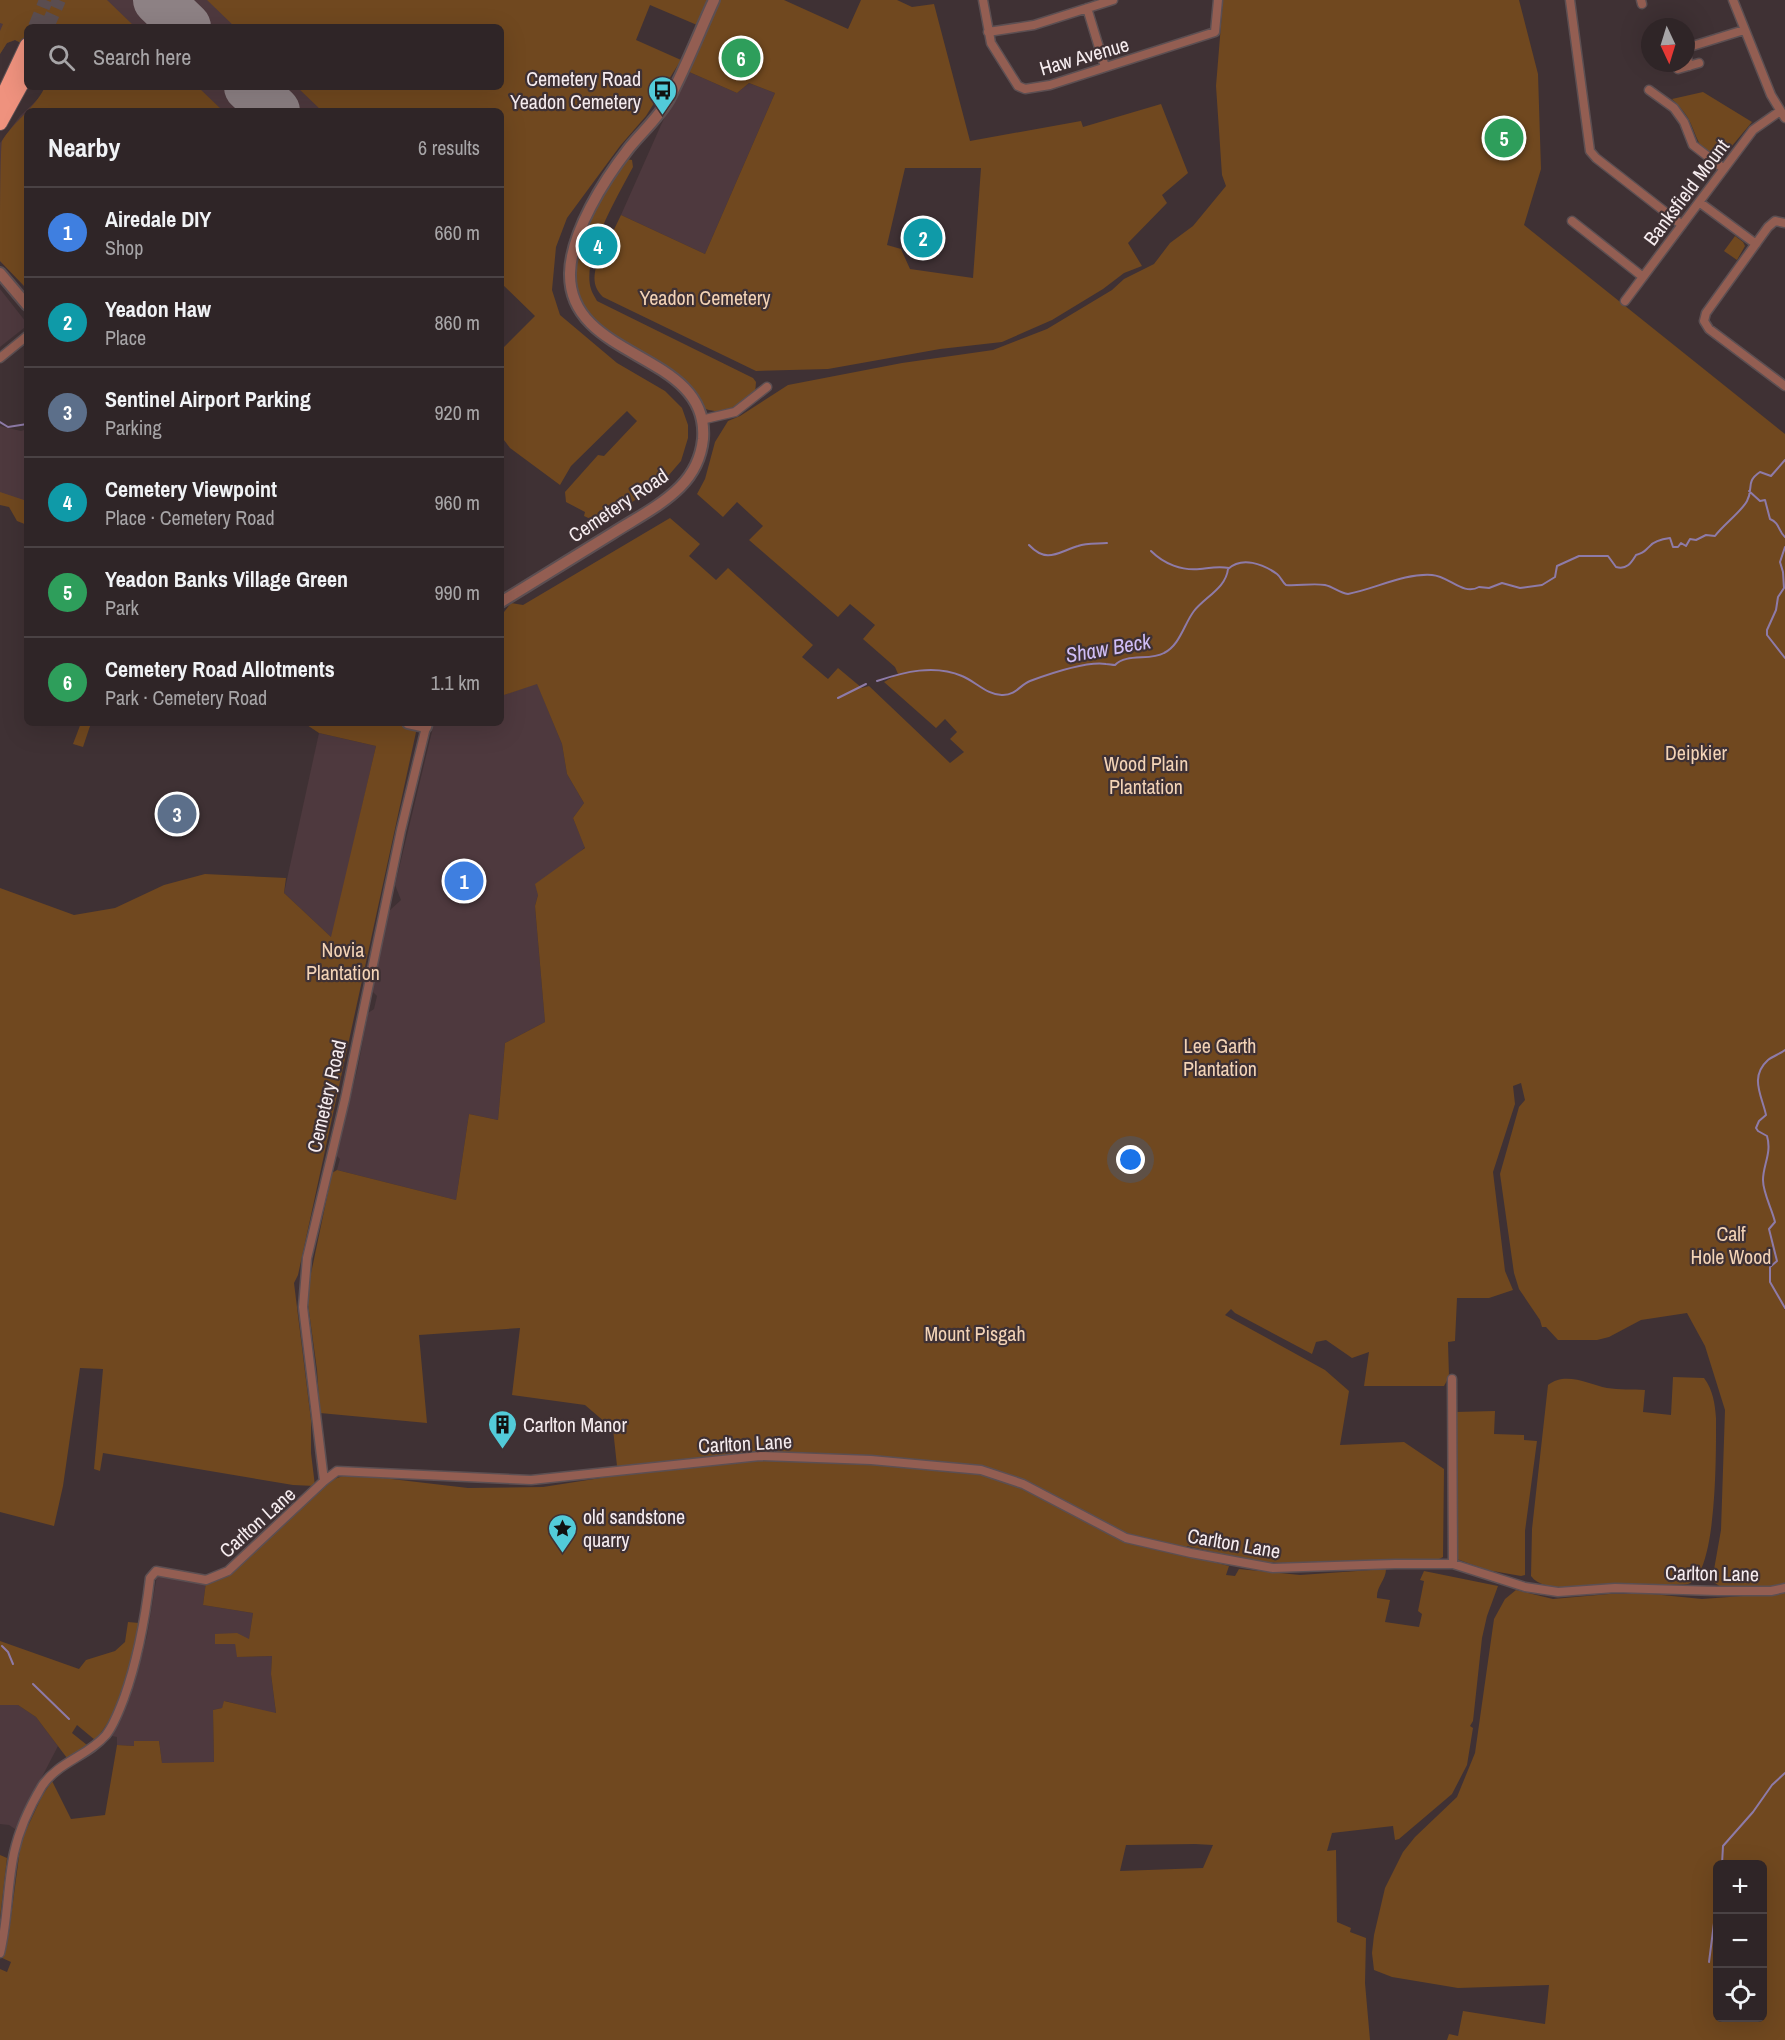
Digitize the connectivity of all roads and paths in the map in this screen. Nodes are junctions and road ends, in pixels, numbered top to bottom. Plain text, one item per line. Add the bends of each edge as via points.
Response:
1 (714, 0) edge
2 (983, 0) edge
3 (1113, 0) edge
4 (1218, 0) edge
5 (1570, 0) edge
6 (1733, 0) edge
7 (1087, 8) junction
8 (1744, 30) junction
9 (988, 32) junction
10 (1695, 45) edge
11 (24, 51) edge
12 (1699, 63) dead end
13 (1695, 64) edge
14 (1106, 67) junction
15 (24, 79) edge
16 (1649, 90) dead end
17 (0, 102) edge
18 (1783, 115) edge
19 (0, 123) edge
20 (1724, 169) junction
21 (1699, 202) junction
22 (1572, 221) dead end
23 (1785, 222) edge
24 (1682, 225) junction
25 (1756, 244) junction
26 (0, 273) edge
27 (1643, 277) junction
28 (24, 301) edge
29 (1625, 301) dead end
30 (24, 338) edge
31 (0, 358) edge
32 (1785, 386) edge
33 (767, 387) dead end
34 (701, 420) junction
35 (504, 600) edge
36 (427, 726) edge
37 (1452, 1379) dead end
38 (324, 1481) junction
39 (1453, 1564) junction
40 (1785, 1588) edge
41 (0, 1953) edge

1 - 34 street, Cemetery Road via 668,100 619,161 599,193 574,248 570,276 583,316 608,339 661,368 678,382 691,394
2 - 9 street, Haw Avenue
3 - 7 street
4 - 14 street, Haw Avenue via 1215,32
5 - 24 street via 1590,151
6 - 8 street
7 - 9 street via 1034,25
7 - 14 street
8 - 10 street
8 - 18 street
9 - 14 street, Haw Avenue via 990,43 1021,88 1050,85
11 - 17 highway
12 - 13 street
15 - 19 highway
16 - 20 street via 1674,108 1693,145
18 - 20 street, Banksfield Mount via 1753,130
20 - 21 street, Banksfield Mount
21 - 24 street, Banksfield Mount
21 - 25 street
22 - 27 street
23 - 25 street via 1773,222
24 - 27 street, Banksfield Mount
25 - 32 street via 1704,321 1709,329
26 - 28 street
27 - 29 street, Banksfield Mount
30 - 31 street
33 - 34 street via 735,412
34 - 35 street, Cemetery Road via 701,453 680,488
36 - 38 street, Cemetery Road via 307,1258 303,1307
37 - 39 street
38 - 39 street, Carlton Lane via 337,1471 531,1480 760,1456 838,1458 981,1470 1023,1484 1126,1538 1273,1568
38 - 41 street, Carlton Lane via 228,1571 206,1580 156,1571 150,1578 140,1648 114,1722 98,1742 49,1777 22,1826 14,1853
39 - 40 street, Carlton Lane via 1526,1587 1558,1592

